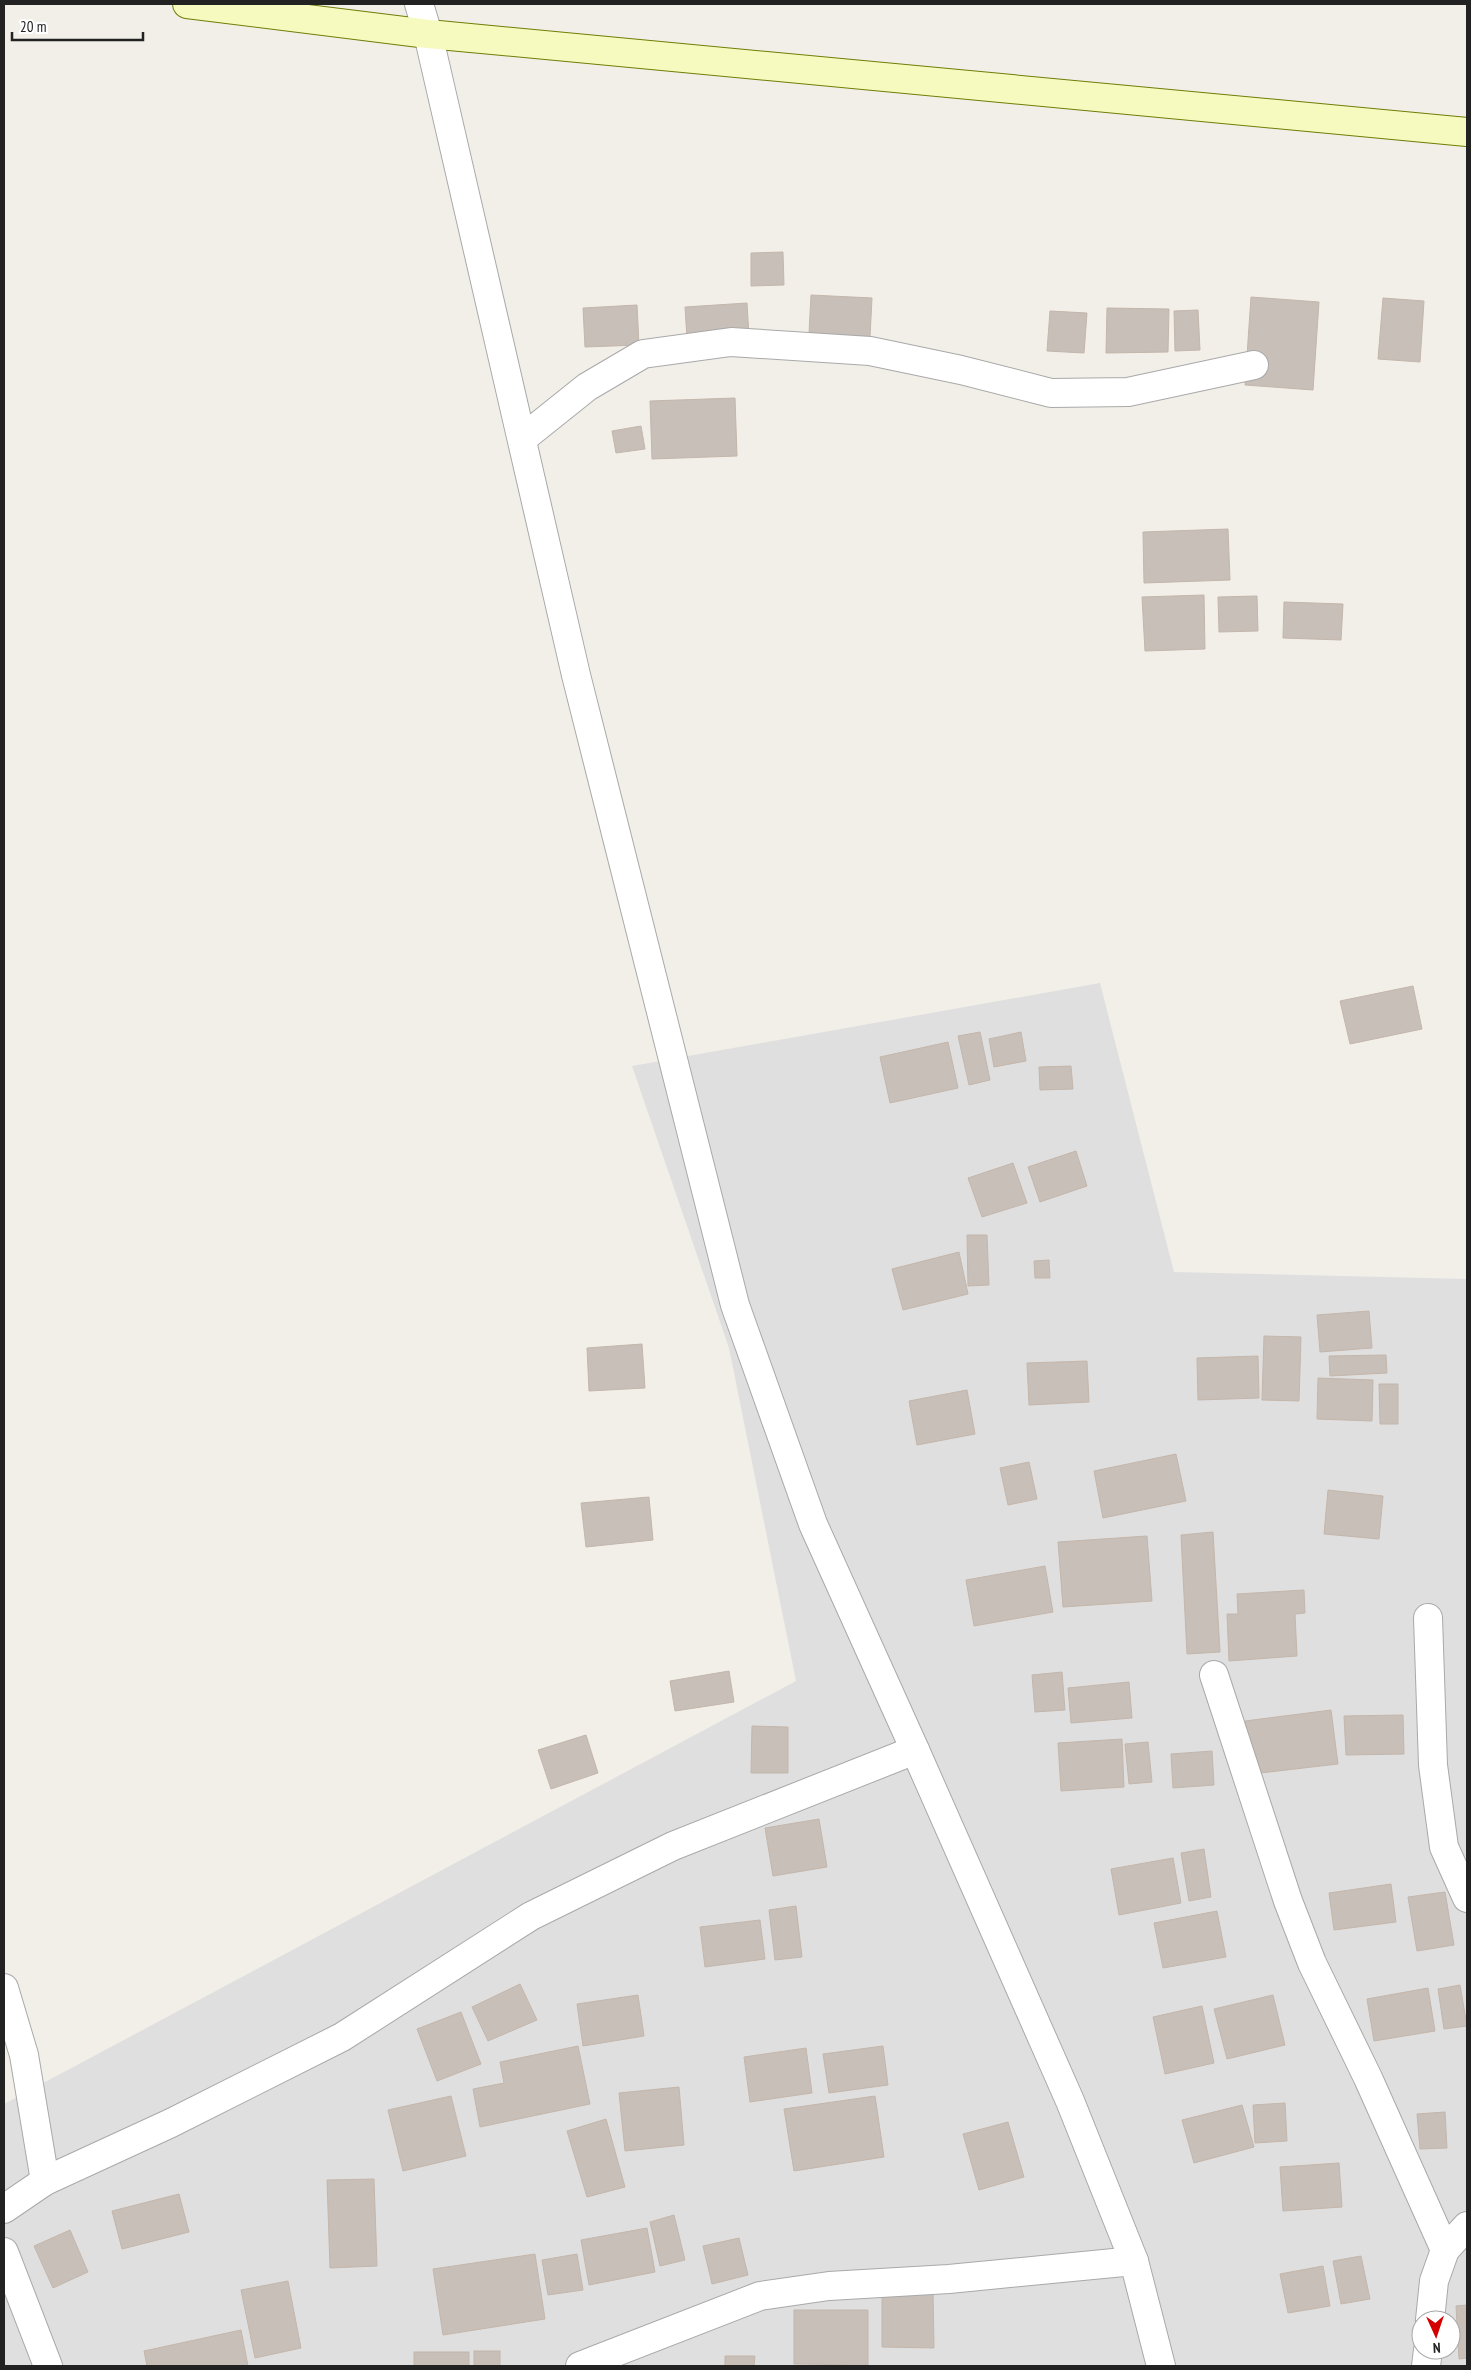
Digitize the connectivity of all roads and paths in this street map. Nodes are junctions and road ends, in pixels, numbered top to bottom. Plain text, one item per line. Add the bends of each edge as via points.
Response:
1 (188, 4) edge
2 (419, 4) edge
3 (428, 34) junction
4 (1467, 132) edge
5 (1254, 365) dead end
6 (522, 439) junction
7 (1428, 1618) dead end
8 (1214, 1675) dead end
9 (915, 1750) junction
10 (1467, 1898) edge
11 (4, 1988) edge
12 (45, 2181) junction
13 (4, 2209) edge
14 (1467, 2226) edge
15 (1445, 2250) junction
16 (4, 2252) edge
17 (1134, 2261) junction
18 (1431, 2310) edge
19 (48, 2366) edge
20 (580, 2366) edge
21 (1161, 2366) edge

1 - 3 street
2 - 3 street
3 - 4 street
3 - 6 street
5 - 6 street via 1128,392 1050,393 870,351 731,342 643,354 587,387
6 - 9 street via 576,675 734,1305 813,1524
7 - 10 street via 1433,1764 1444,1847
8 - 15 street via 1288,1901 1312,1963
9 - 12 street via 673,1846 531,1916 342,2037 171,2123
9 - 17 street via 1070,2101
11 - 12 street via 24,2055
12 - 13 street
14 - 15 street
15 - 18 street via 1434,2282
16 - 19 street
17 - 20 street via 949,2279 828,2286 760,2296
17 - 21 street

